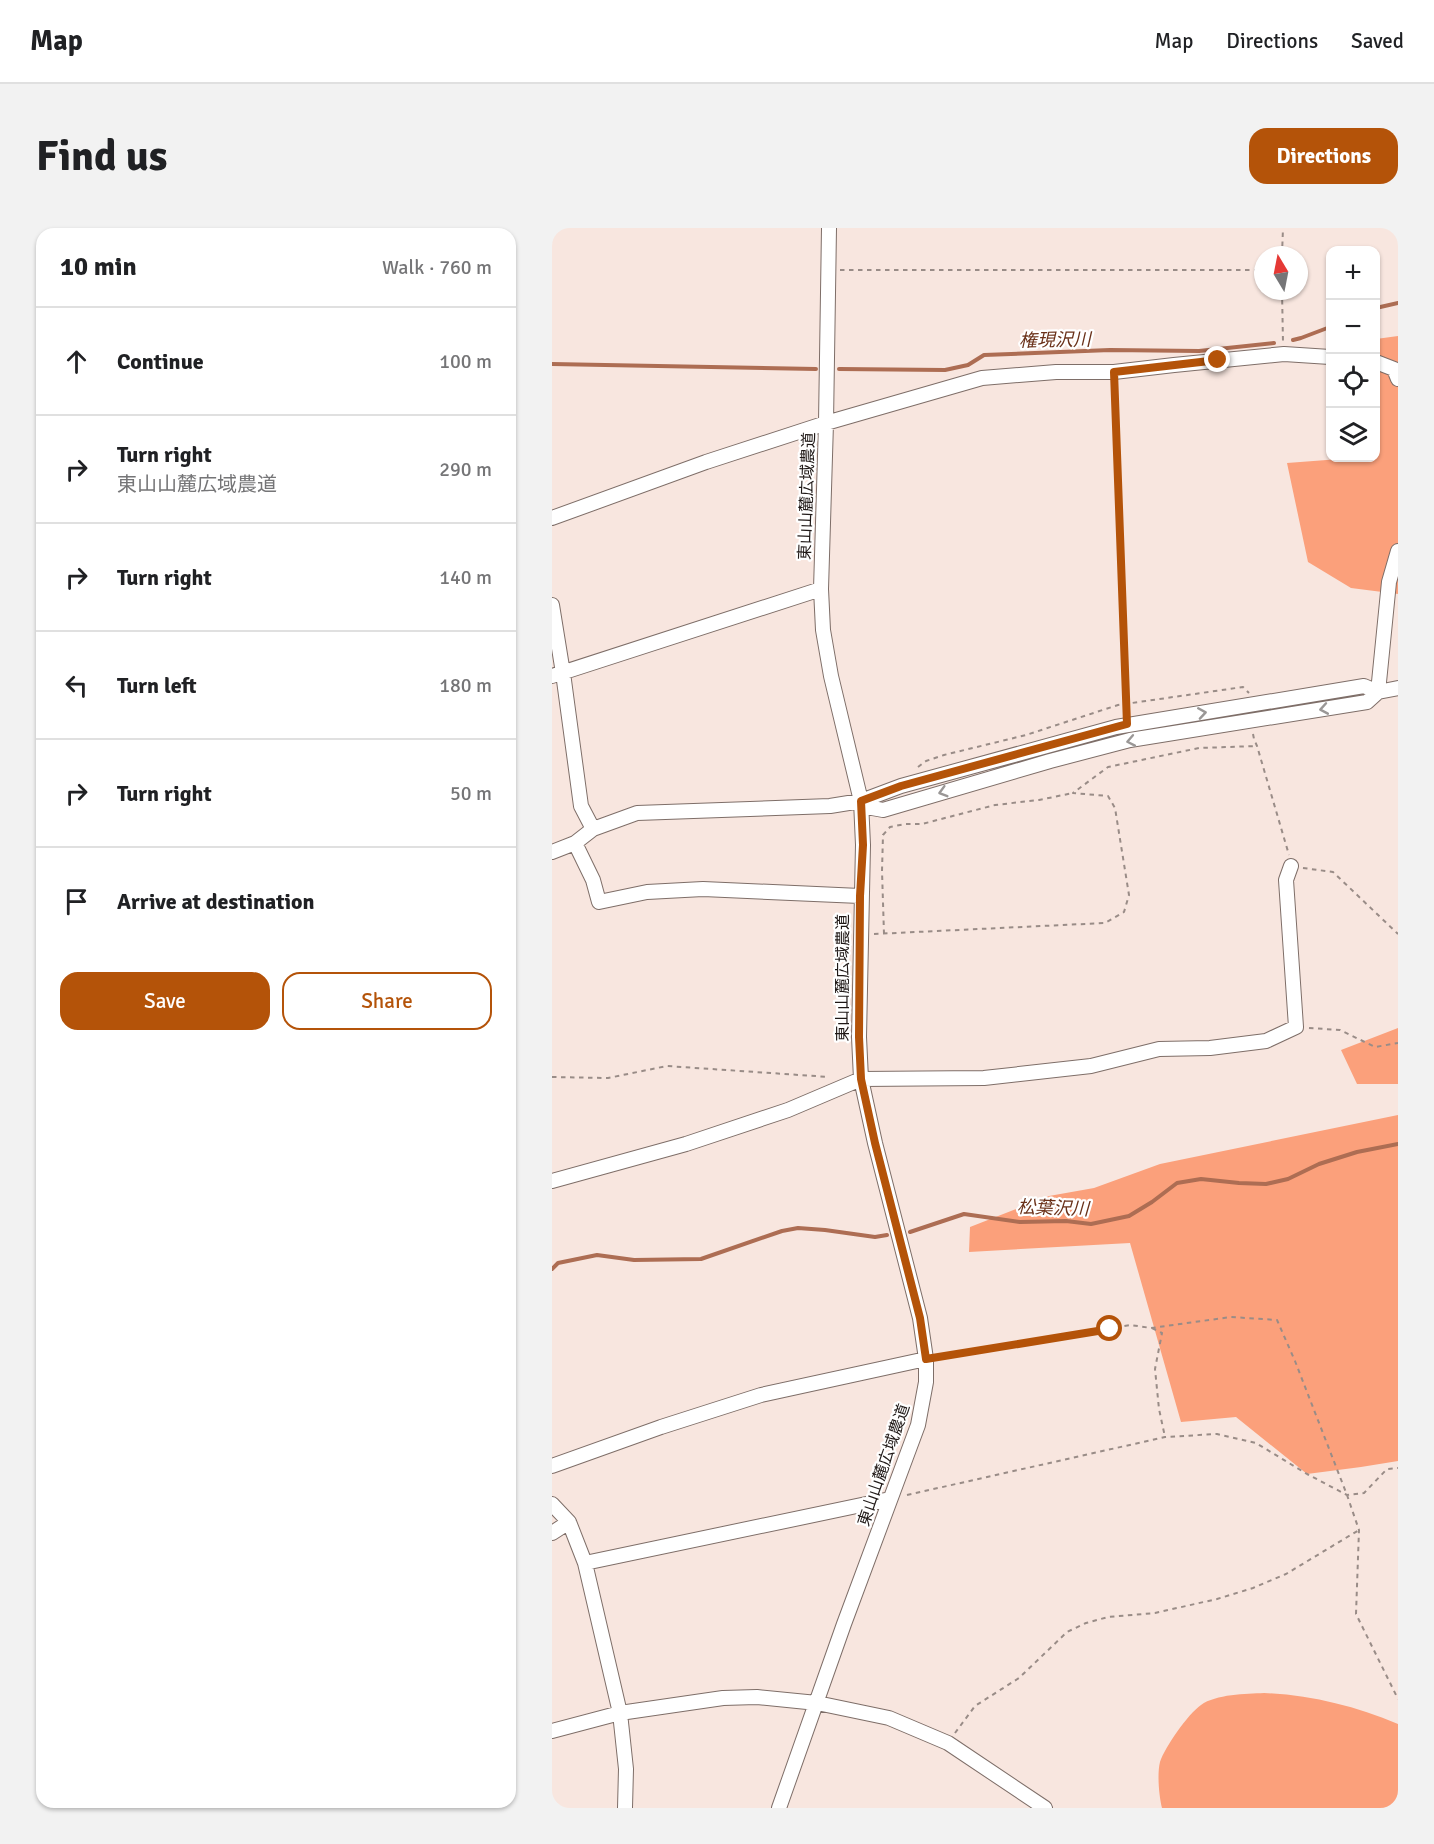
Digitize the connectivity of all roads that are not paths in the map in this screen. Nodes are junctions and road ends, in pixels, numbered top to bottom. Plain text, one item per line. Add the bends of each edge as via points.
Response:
1 (829, 228) edge
2 (1326, 357) edge
3 (1380, 364) edge
4 (1398, 379) edge
5 (826, 423) junction
6 (552, 518) edge
7 (1398, 551) edge
8 (821, 589) junction
9 (552, 605) edge
10 (558, 674) edge
11 (1398, 688) edge
12 (1378, 692) junction
13 (861, 803) junction
14 (593, 829) junction
15 (575, 843) junction
16 (552, 852) edge
17 (1291, 866) road end
18 (860, 896) junction
19 (861, 1079) junction
20 (552, 1181) edge
21 (926, 1359) junction
22 (552, 1466) edge
23 (890, 1499) junction
24 (552, 1504) edge
25 (568, 1522) junction
26 (552, 1533) edge
27 (585, 1563) junction
28 (817, 1702) junction
29 (620, 1713) junction
30 (552, 1731) edge
31 (625, 1808) edge
32 (779, 1808) edge
33 (1045, 1808) edge

1 - 5 street, 東山山麓広域農道
2 - 5 street via 1284,354 1114,372 982,378
3 - 4 street via 1394,369
5 - 6 street
5 - 8 street, 東山山麓広域農道
7 - 12 street via 1389,582
8 - 10 street
8 - 13 street, 東山山麓広域農道 via 827,653
9 - 10 street
10 - 14 street via 581,806
11 - 12 street
13 -> 12 street via 901,786 1127,724 1364,686
12 -> 13 street via 1367,702 1130,740 883,810
13 - 14 street via 637,813
13 - 18 street, 東山山麓広域農道
14 - 15 street
15 - 16 street
15 - 18 street via 599,902 647,892 703,889
17 - 19 street via 1286,880 1296,1027 1266,1041 1159,1049 1091,1066 984,1078
18 - 19 street, 東山山麓広域農道
19 - 20 street via 788,1110 698,1140
19 - 21 street, 東山山麓広域農道 via 920,1318
21 - 22 street via 761,1395
21 - 23 street, 東山山麓広域農道 via 918,1425
23 - 27 street
23 - 28 street, 東山山麓広域農道
24 - 25 street
25 - 26 street
25 - 27 street
27 - 29 street
28 - 29 street via 723,1698
28 - 32 street, 東山山麓広域農道
28 - 33 street via 890,1718 948,1743
29 - 30 street
29 - 31 street via 626,1769

